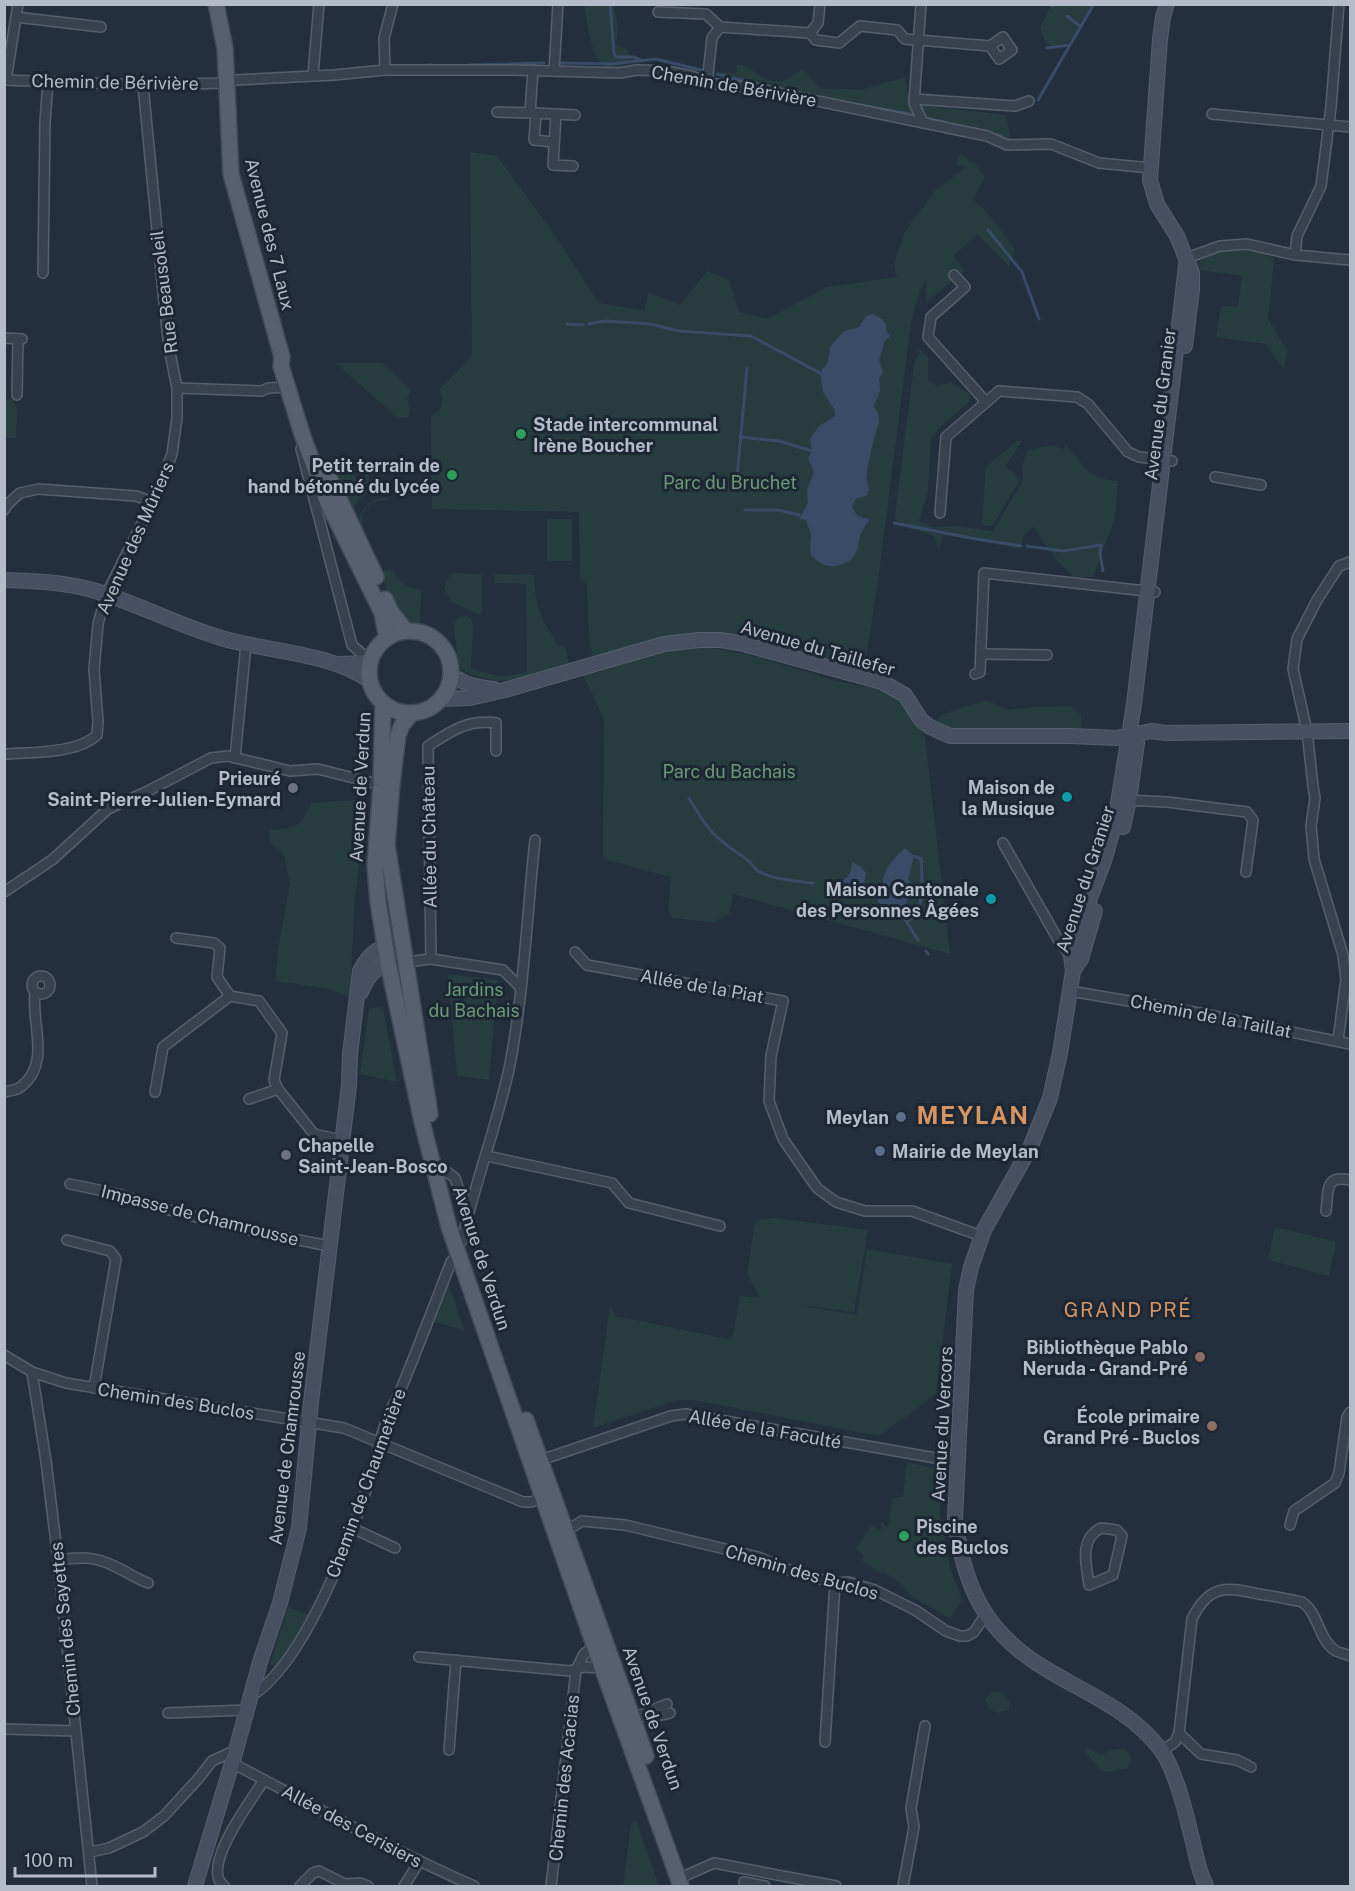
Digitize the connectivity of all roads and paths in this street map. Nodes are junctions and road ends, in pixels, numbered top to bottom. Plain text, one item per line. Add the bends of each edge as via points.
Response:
1 (18, 4) edge
2 (216, 4) edge
3 (319, 4) edge
4 (393, 4) edge
5 (558, 4) edge
6 (820, 4) edge
7 (921, 4) edge
8 (1167, 4) edge
9 (1339, 4) edge
10 (706, 9) edge
11 (658, 12) dead end
12 (16, 17) junction
13 (100, 27) dead end
14 (720, 27) junction
15 (810, 33) junction
16 (918, 40) junction
17 (990, 46) dead end
18 (385, 70) junction
19 (533, 70) junction
20 (554, 71) junction
21 (313, 75) junction
22 (5, 80) edge
23 (231, 81) junction
24 (48, 82) junction
25 (707, 83) junction
26 (143, 85) junction
27 (914, 99) junction
28 (1029, 101) dead end
29 (497, 112) dead end
30 (533, 113) junction
31 (556, 114) junction
32 (1212, 114) dead end
33 (574, 115) dead end
34 (923, 123) junction
35 (1329, 125) junction
36 (1350, 127) edge
37 (554, 142) junction
38 (573, 166) dead end
39 (1151, 168) junction
40 (1295, 255) junction
41 (1187, 258) junction
42 (1350, 260) edge
43 (43, 273) dead end
44 (954, 275) dead end
45 (4, 338) edge
46 (282, 357) junction
47 (287, 387) junction
48 (177, 388) junction
49 (17, 395) dead end
50 (986, 402) junction
51 (302, 434) junction
52 (1168, 461) junction
53 (1215, 477) dead end
54 (1261, 485) dead end
55 (153, 502) junction
56 (4, 510) edge
57 (940, 513) dead end
58 (1350, 562) edge
59 (4, 580) edge
60 (1150, 591) junction
61 (106, 595) junction
62 (406, 631) junction
63 (387, 638) junction
64 (246, 644) junction
65 (352, 645) junction
66 (982, 654) junction
67 (1047, 655) dead end
68 (371, 659) junction
69 (336, 664) junction
70 (452, 674) junction
71 (975, 674) dead end
72 (370, 681) junction
73 (505, 690) junction
74 (441, 699) junction
75 (383, 703) junction
76 (412, 713) junction
77 (1307, 731) junction
78 (1350, 731) edge
79 (1134, 734) junction
80 (496, 751) dead end
81 (4, 754) edge
82 (235, 758) junction
83 (381, 785) junction
84 (1124, 800) junction
85 (535, 840) dead end
86 (1003, 843) dead end
87 (1246, 872) dead end
88 (4, 891) edge
89 (176, 939) dead end
90 (385, 946) junction
91 (575, 952) dead end
92 (405, 956) junction
93 (428, 959) junction
94 (1075, 962) junction
95 (388, 963) junction
96 (520, 987) junction
97 (1070, 991) junction
98 (35, 993) dead end
99 (230, 996) junction
100 (357, 1002) junction
101 (1338, 1041) junction
102 (1350, 1044) edge
103 (278, 1089) junction
104 (4, 1092) edge
105 (155, 1092) dead end
106 (249, 1099) dead end
107 (342, 1140) junction
108 (487, 1155) junction
109 (442, 1168) junction
110 (1350, 1180) edge
111 (70, 1184) dead end
112 (1326, 1210) dead end
113 (467, 1217) junction
114 (720, 1226) dead end
115 (981, 1236) junction
116 (67, 1240) dead end
117 (329, 1246) junction
118 (460, 1248) junction
119 (4, 1355) edge
120 (32, 1372) junction
121 (94, 1388) junction
122 (1350, 1412) edge
123 (308, 1423) junction
124 (381, 1443) junction
125 (536, 1462) junction
126 (958, 1462) junction
127 (548, 1496) junction
128 (1290, 1525) dead end
129 (352, 1528) junction
130 (566, 1531) junction
131 (394, 1548) dead end
132 (58, 1560) junction
133 (148, 1583) dead end
134 (836, 1583) junction
135 (1089, 1585) joint
136 (986, 1614) junction
137 (599, 1642) junction
138 (1350, 1656) edge
139 (419, 1657) dead end
140 (456, 1660) junction
141 (603, 1668) junction
142 (576, 1670) junction
143 (248, 1704) junction
144 (668, 1708) dead end
145 (168, 1713) dead end
146 (632, 1719) junction
147 (925, 1726) dead end
148 (4, 1729) edge
149 (76, 1731) junction
150 (1179, 1733) junction
151 (825, 1742) dead end
152 (449, 1750) dead end
153 (1162, 1751) junction
154 (234, 1756) junction
155 (1251, 1767) dead end
156 (264, 1780) junction
157 (90, 1852) junction
158 (419, 1862) junction
159 (746, 1869) junction
160 (1200, 1871) junction
161 (685, 1882) edge
162 (744, 1884) edge
163 (92, 1887) edge
164 (195, 1887) edge
165 (224, 1887) edge
166 (300, 1887) edge
167 (368, 1887) edge
168 (404, 1887) edge
169 (474, 1887) edge
170 (552, 1887) edge
171 (765, 1887) edge
172 (836, 1887) edge
173 (903, 1887) edge
174 (1200, 1887) edge
175 (1206, 1887) edge

1 - 12 street
2 - 23 main road, Avenue des 7 Laux
3 - 21 street
4 - 18 street via 384,38
5 - 20 street
6 - 15 street via 818,23
7 - 16 street
8 - 39 street via 1160,39
9 - 35 street
10 - 11 street
10 - 14 street
12 - 13 street
12 - 22 street
14 - 15 street
14 - 25 street via 711,38
15 - 16 street via 816,39 839,43 860,26 897,30 905,39
16 - 17 street
16 - 27 street
18 - 19 street, Chemin de Bérivière
18 - 21 street, Chemin de Bérivière
19 - 20 street, Chemin de Bérivière
19 - 30 street
20 - 25 street, Chemin de Bérivière via 666,71
21 - 23 street, Chemin de Bérivière
22 - 24 street, Chemin de Bérivière
23 - 26 street, Chemin de Bérivière
23 - 46 main road, Avenue des 7 Laux via 231,174
24 - 26 street, Chemin de Bérivière
24 - 43 street
25 - 34 street, Chemin de Bérivière via 754,88
26 - 48 street, Rue Beausoleil via 164,302
27 - 28 street via 1015,106
27 - 34 street
29 - 30 street
30 - 31 street
30 - 37 street via 534,140
31 - 33 street
31 - 37 street
32 - 35 street
34 - 39 street, Chemin de Bérivière via 987,136 1007,145 1051,144 1099,163
35 - 36 street
35 - 40 street via 1321,186 1297,236
37 - 38 street via 553,165
39 - 41 street via 1151,188 1157,204
40 - 41 street via 1247,244 1220,246
40 - 42 street
41 - 52 street, Avenue du Granier
44 - 50 street via 965,287 931,317 928,337
45 - 49 street via 20,339
46 - 47 main road, Avenue des 7 Laux
46 - 62 main road via 327,473 391,612
47 - 48 street via 262,391
47 - 51 main road, Avenue des 7 Laux
48 - 55 street, Avenue des Mûriers via 172,454
50 - 52 street via 999,391 1077,397 1088,404 1128,452
50 - 57 street via 946,437
51 - 63 main road, Avenue des 7 Laux via 327,501 382,613
51 - 65 street, Avenue des 7 Laux via 301,451
52 - 60 street, Avenue du Granier
53 - 54 street
55 - 56 street via 136,496 38,489 20,493
55 - 61 street, Avenue des Mûriers
58 - 77 street via 1340,567 1317,600 1297,639 1293,669
59 - 61 street via 74,586
60 - 66 street via 984,573
60 - 79 street, Avenue du Granier
61 - 64 street
61 - 81 street, Avenue des Mûriers via 98,624 94,670 97,735 72,748
62 - 63 main road
62 - 70 main road via 420,631 439,642 447,653
63 - 68 main road
64 - 69 street
64 - 82 street
65 - 68 street
65 - 69 street via 349,654
66 - 67 street
66 - 71 street via 980,672
68 - 69 street
68 - 72 main road
69 - 72 street
70 - 73 street, Avenue du Taillefer via 474,686
70 - 74 main road
72 - 75 main road
73 - 74 street, Avenue du Taillefer via 470,698
73 - 79 street, Avenue du Taillefer via 664,644 720,640 759,647 882,682 905,694 930,728 950,736 1116,738
74 - 76 main road
75 - 76 main road
75 - 83 main road, Avenue de Verdun
76 - 92 main road, Avenue de Verdun via 398,735 387,836
77 - 78 street, Avenue du Taillefer
77 - 79 street, Avenue du Taillefer
77 - 101 street via 1315,798 1311,826 1314,859 1343,955 1346,979
79 - 84 street, Avenue du Granier
80 - 93 street, Allée du Château via 496,723 484,721 471,722 428,746
82 - 83 street via 290,771 318,769
82 - 88 street via 211,758 108,809 52,860
83 - 90 main road, Avenue de Verdun via 375,865
84 - 87 street via 1247,812 1253,820
84 - 94 street, Avenue du Granier via 1118,844
85 - 96 street, Chemin de Chaumetière
86 - 94 street
89 - 99 street via 214,943 220,948 217,977
90 - 92 main road
90 - 95 main road, Avenue de Verdun
90 - 100 street, Avenue de Chamrousse via 365,960
91 - 115 street, Allée de la Piat via 586,965 783,1001 771,1056 769,1101 783,1139 817,1188 836,1202 865,1211 912,1210
92 - 93 street
92 - 95 main road
92 - 109 main road, Avenue de Verdun via 427,1100
93 - 96 street via 503,970
94 - 97 street, Avenue du Vercors
95 - 100 street, Avenue de Chamrousse via 367,978
95 - 118 main road, Avenue de Verdun via 422,1122 449,1227
96 - 108 street, Chemin de Chaumetière via 510,1064
97 - 101 street, Chemin de la Taillat
97 - 115 street, Avenue du Vercors via 1045,1115
98 - 104 street via 39,1055 21,1088
99 - 103 street via 259,1001 282,1033 274,1080
99 - 105 street via 163,1047
100 - 107 street, Avenue de Chamrousse
101 - 102 street, Chemin de la Taillat
103 - 106 street
103 - 107 street via 314,1134
107 - 117 street, Avenue de Chamrousse
108 - 113 street, Chemin de Chaumetière
108 - 114 street via 612,1183 629,1203
109 - 113 street, Chemin de Chaumetière via 455,1178
109 - 118 main road, Avenue de Verdun
110 - 112 street via 1333,1180
111 - 117 street, Impasse de Chamrousse via 244,1229
113 - 118 street, Chemin de Chaumetière
115 - 126 street, Avenue du Vercors via 966,1290
116 - 121 street via 110,1251 116,1259
117 - 123 street, Avenue de Chamrousse
118 - 124 street, Chemin de Chaumetière via 387,1419
118 - 125 main road, Avenue de Verdun
119 - 120 street, Chemin des Buclos
120 - 121 street, Chemin des Buclos
120 - 132 street, Chemin des Sayettes
121 - 123 street, Chemin des Buclos
122 - 128 street via 1338,1478 1331,1488 1294,1511
123 - 124 street, Chemin des Buclos via 344,1428
123 - 143 street, Avenue de Chamrousse via 299,1528
124 - 127 street, Chemin des Buclos via 527,1502
124 - 129 street, Chemin de Chaumetière
125 - 126 street, Allée de la Faculté via 686,1414
125 - 127 main road, Avenue de Verdun
126 - 136 street, Avenue du Vercors via 955,1519 959,1546 971,1589
127 - 130 main road, Avenue de Verdun
127 - 137 main road, Avenue de Verdun
129 - 131 street
129 - 143 street, Chemin de Chaumetière via 305,1632 273,1678
130 - 134 street, Chemin des Buclos via 582,1521 626,1525 758,1557 799,1574
130 - 137 main road, Avenue de Verdun
132 - 133 street via 84,1556 114,1565
132 - 149 street, Chemin des Sayettes
134 - 136 street, Chemin des Buclos via 848,1582 875,1590 960,1636 974,1632
134 - 151 street
135 - 135 street via 1087,1541 1101,1528 1117,1530 1122,1536 1113,1575
136 - 153 street, Avenue du Vercors via 1011,1645 1127,1715
137 - 141 main road, Avenue de Verdun
137 - 142 street via 584,1654
137 - 146 main road, Avenue de Verdun
138 - 150 street via 1335,1650 1324,1639 1313,1614 1302,1602 1229,1588 1216,1591 1192,1619
139 - 140 street
140 - 142 street
140 - 152 street
141 - 142 street
141 - 146 main road, Avenue de Verdun
142 - 170 street, Chemin des Acacias
143 - 145 street
143 - 154 street, Avenue de Chamrousse
144 - 146 street via 652,1709
146 - 161 main road, Avenue de Verdun
147 - 173 street
148 - 149 street
149 - 157 street, Chemin des Sayettes
150 - 153 street via 1175,1742
150 - 155 street via 1201,1755 1237,1760
153 - 160 street, Avenue du Vercors via 1173,1771
154 - 156 street, Allée des Cerisiers
154 - 157 street via 212,1761 164,1815 142,1832 109,1848
154 - 164 street, Avenue de Chamrousse
156 - 158 street, Allée des Cerisiers
156 - 165 street via 227,1838 217,1874
157 - 163 street, Chemin des Sayettes
158 - 168 street
158 - 169 street, Allée des Cerisiers
159 - 161 street via 714,1863
159 - 162 street
159 - 172 street
160 - 174 street, Avenue du Vercors
160 - 175 street, Avenue du Vercors
162 - 171 street
166 - 167 street via 319,1871 345,1884

